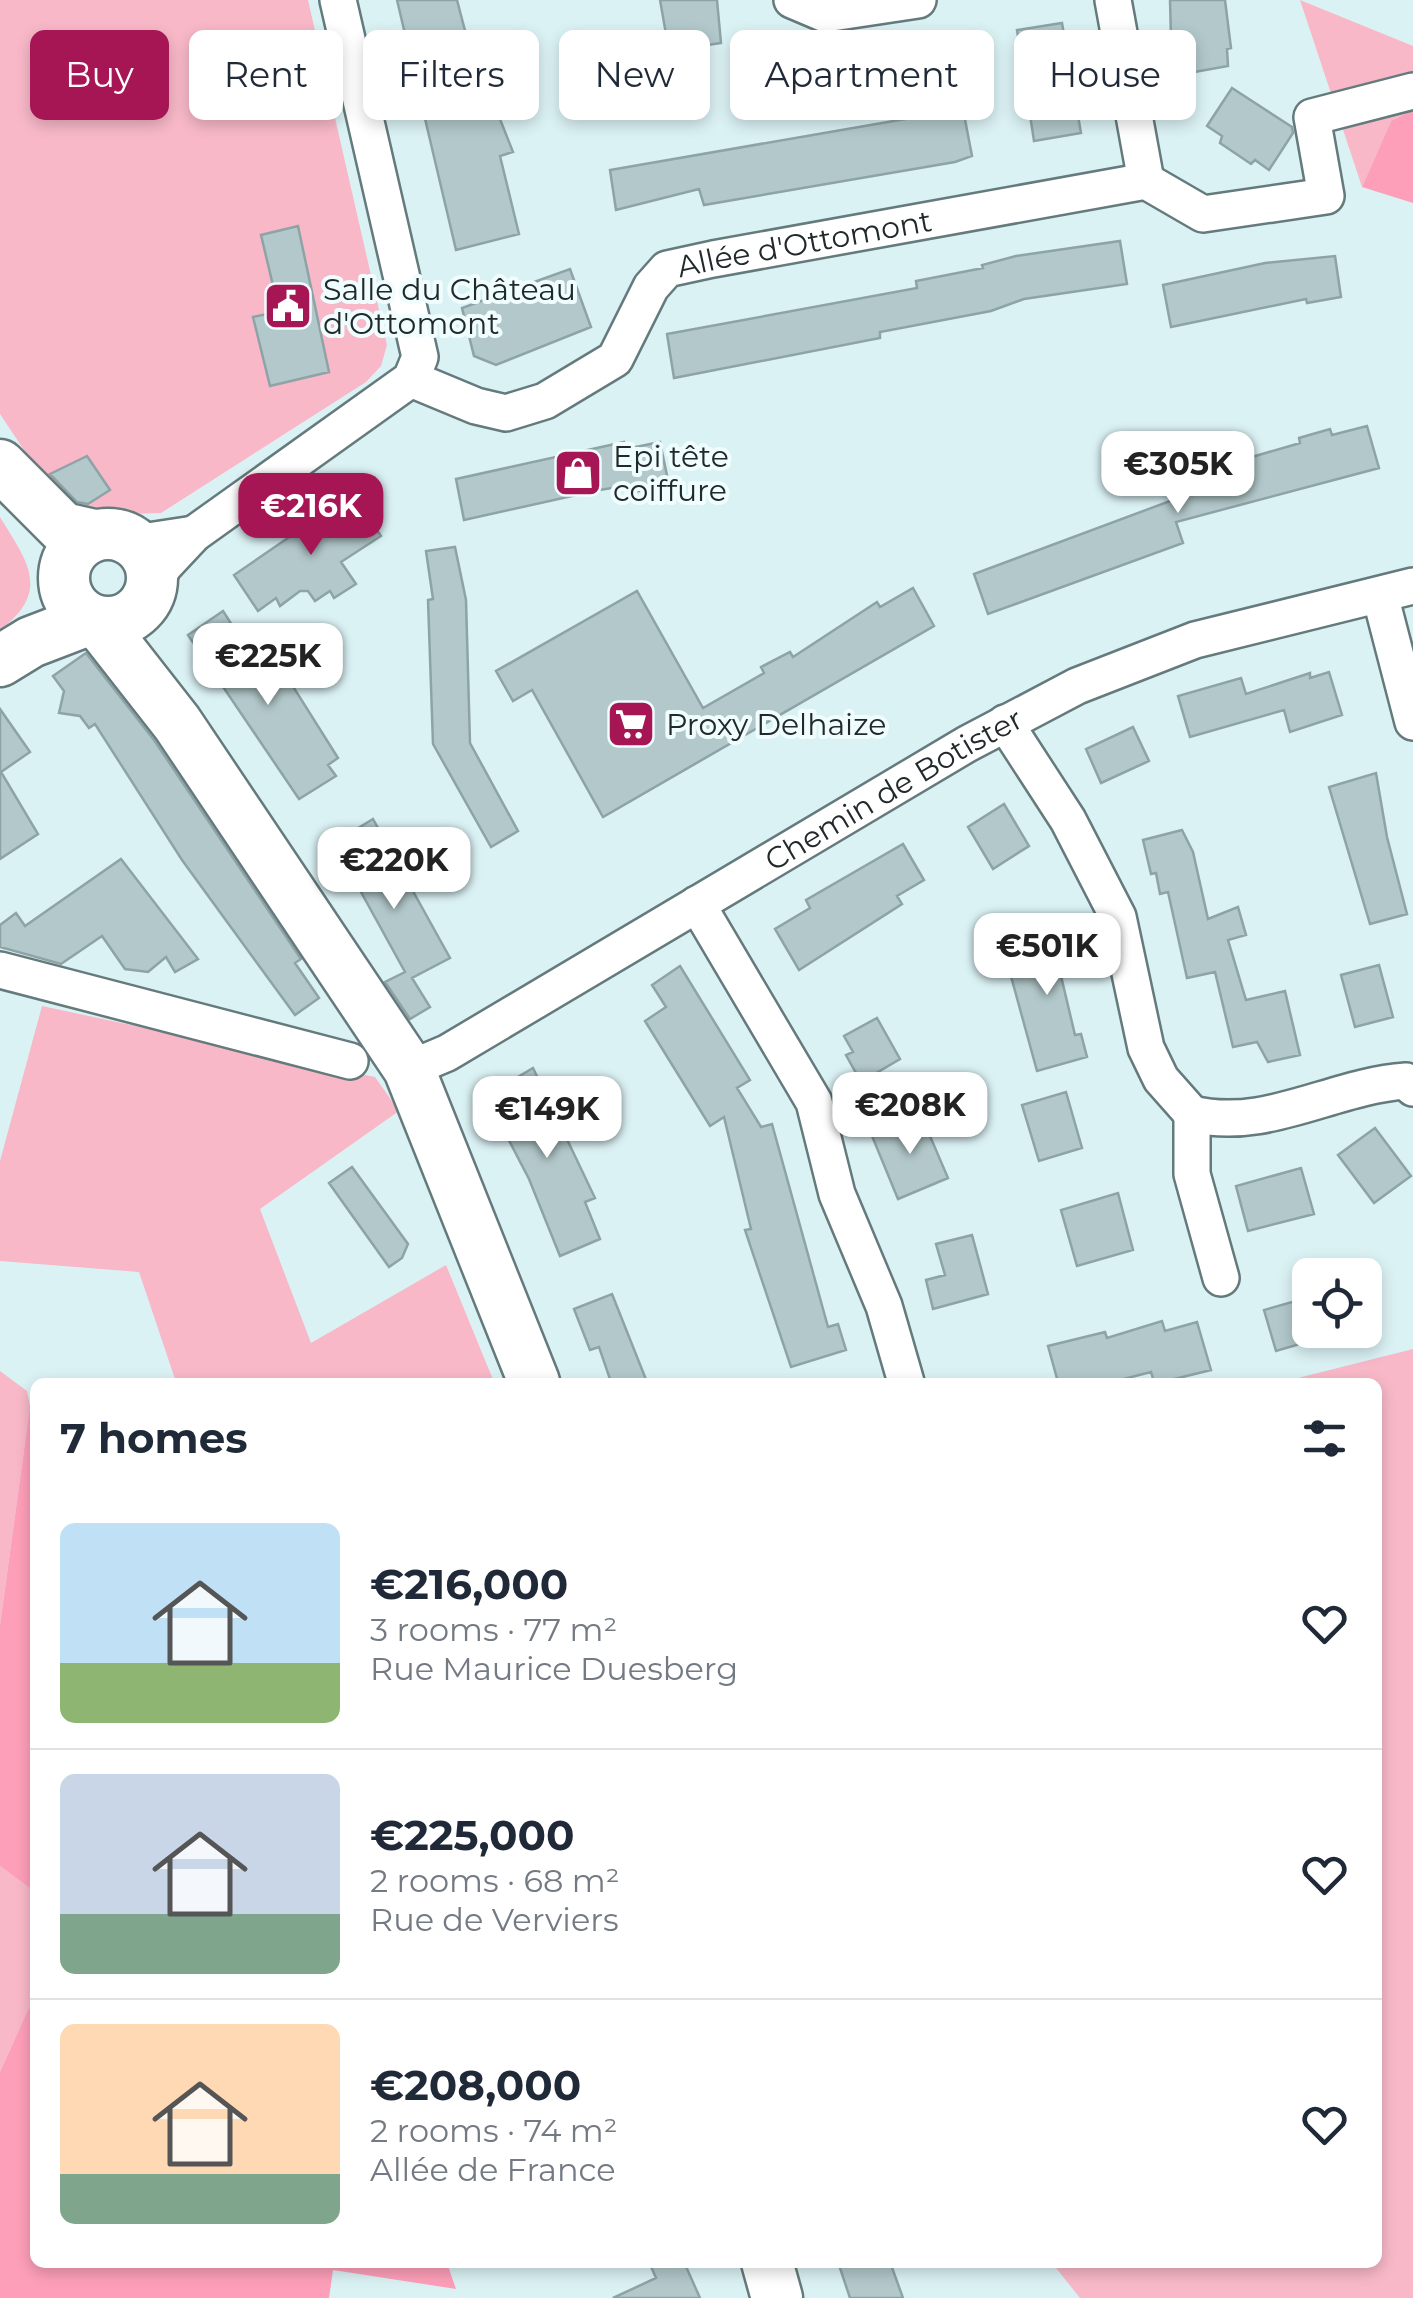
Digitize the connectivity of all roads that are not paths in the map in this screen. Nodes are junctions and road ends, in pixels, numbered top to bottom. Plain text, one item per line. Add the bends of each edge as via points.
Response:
1 (338, 0) edge
2 (792, 0) edge
3 (918, 0) edge
4 (1113, 0) edge
5 (1413, 91) edge
6 (1146, 181) junction
7 (410, 379) junction
8 (0, 468) edge
9 (194, 534) junction
10 (89, 557) junction
11 (1396, 591) edge
12 (119, 611) junction
13 (16, 652) edge
14 (1413, 722) edge
15 (1006, 723) junction
16 (697, 904) junction
17 (0, 970) edge
18 (350, 1061) dead end
19 (408, 1069) junction
20 (1413, 1088) edge
21 (1192, 1114) junction
22 (1221, 1278) dead end
23 (532, 1378) edge
24 (905, 1378) edge
25 (769, 2268) edge
26 (777, 2298) edge

1 - 7 street via 420,358
2 - 3 street via 825,14
4 - 6 street
5 - 6 street via 1312,117 1326,196 1202,214
6 - 7 street, Allée d'Ottomont via 667,269 615,359 544,400 506,413
7 - 9 street
8 - 10 street
9 - 10 street
9 - 12 street
10 - 12 street via 75,608
10 - 12 street via 146,556
10 - 13 street
11 - 14 street
11 - 15 street, Chemin de Botister via 1195,640 1077,686
12 - 13 street
12 - 19 street via 178,723
15 - 16 street, Chemin de Botister
15 - 21 street via 1068,820 1118,917 1146,1048 1161,1079
16 - 19 street, Chemin de Botister via 447,1053
16 - 24 street via 814,1102 837,1194 884,1306
17 - 18 street
19 - 23 street
20 - 21 street via 1406,1081 1375,1083 1240,1120
21 - 22 street via 1192,1174
25 - 26 street

